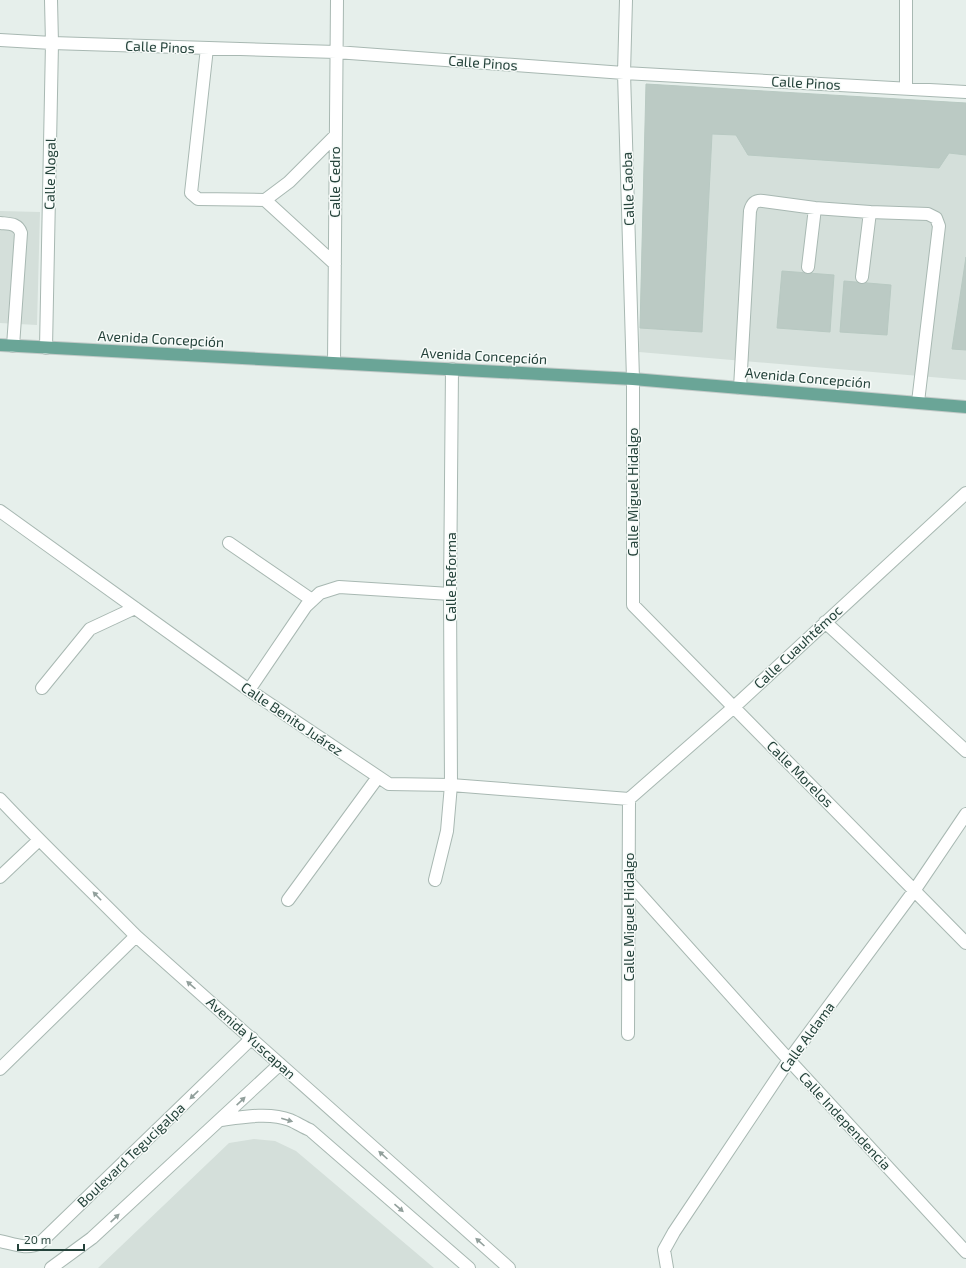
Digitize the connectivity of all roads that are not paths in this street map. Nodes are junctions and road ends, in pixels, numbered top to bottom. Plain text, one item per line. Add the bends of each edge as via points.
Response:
1 (51, 0) edge
2 (337, 0) edge
3 (626, 0) edge
4 (906, 0) edge
5 (0, 40) edge
6 (52, 43) junction
7 (207, 48) junction
8 (336, 52) junction
9 (624, 72) junction
10 (906, 89) junction
11 (966, 92) edge
12 (336, 135) junction
13 (265, 200) junction
14 (814, 208) junction
15 (870, 212) junction
16 (0, 223) edge
17 (335, 264) junction
18 (808, 268) dead end
19 (862, 277) dead end
20 (0, 345) edge
21 (12, 346) junction
22 (46, 348) junction
23 (334, 363) junction
24 (452, 369) junction
25 (633, 379) junction
26 (740, 388) junction
27 (918, 402) junction
28 (966, 407) edge
29 (966, 493) edge
30 (0, 511) edge
31 (230, 543) dead end
32 (450, 594) junction
33 (312, 600) junction
34 (633, 605) joint
35 (135, 608) junction
36 (825, 622) junction
37 (42, 688) dead end
38 (249, 690) junction
39 (734, 707) junction
40 (966, 751) edge
41 (378, 777) junction
42 (451, 785) junction
43 (0, 799) edge
44 (629, 799) junction
45 (966, 814) edge
46 (39, 840) junction
47 (0, 877) edge
48 (436, 880) dead end
49 (630, 883) junction
50 (914, 890) junction
51 (288, 900) dead end
52 (136, 936) junction
53 (966, 943) edge
54 (628, 1034) dead end
55 (252, 1038) junction
56 (789, 1060) junction
57 (280, 1064) junction
58 (0, 1069) edge
59 (221, 1120) junction
60 (0, 1241) edge
61 (966, 1252) edge
62 (55, 1267) edge
63 (469, 1268) edge
64 (509, 1268) edge
65 (666, 1268) edge

1 - 6 street, Calle Nogal
2 - 8 street, Calle Cedro
3 - 9 street, Calle Caoba
4 - 10 street
5 - 6 street, Calle Pinos
6 - 7 street, Calle Pinos
6 - 22 street, Calle Nogal
7 - 8 street, Calle Pinos
7 - 13 street via 191,193 198,199
8 - 9 street, Calle Pinos
8 - 12 street, Calle Cedro
9 - 10 street, Calle Pinos
9 - 25 street, Calle Caoba
10 - 11 street, Calle Pinos
12 - 13 street via 289,182
12 - 17 street, Calle Cedro
13 - 17 street
14 - 15 street
14 - 18 street
14 - 26 street via 758,200 751,206
15 - 19 street
15 - 27 street via 928,214 936,218 939,226
16 - 21 street via 14,225 21,233
17 - 23 street, Calle Cedro
20 - 21 main road, Avenida Concepción
21 - 22 main road, Avenida Concepción
22 - 23 main road, Avenida Concepción
23 - 24 main road, Avenida Concepción
24 - 25 main road, Avenida Concepción
24 - 32 street, Calle Reforma
25 - 26 main road, Avenida Concepción
25 - 34 street, Calle Miguel Hidalgo
26 - 27 main road, Avenida Concepción
27 - 28 main road, Avenida Concepción
29 - 36 street, Calle Cuauhtémoc
30 - 35 street, Calle Benito Juárez
31 - 33 street
32 - 33 street via 339,587 320,593
32 - 42 street, Calle Reforma
33 - 38 street
34 - 39 street, Calle Morelos
35 - 37 street via 90,629
35 - 38 street, Calle Benito Juárez
36 - 39 street, Calle Cuauhtémoc
36 - 40 street
38 - 41 street, Calle Benito Juárez
39 - 44 street, Calle Cuauhtémoc
39 - 50 street, Calle Morelos
41 - 42 street, Calle Benito Juárez via 389,784
41 - 51 street
42 - 44 street, Calle Benito Juárez
42 - 48 street, Calle Reforma via 447,831
43 - 46 street, Avenida Yuscapan
44 - 49 street, Calle Miguel Hidalgo
45 - 50 street, Calle Aldama
46 - 47 street
52 -> 46 street, Avenida Yuscapan
49 - 54 street, Calle Miguel Hidalgo
49 - 56 street, Calle Independencia
50 - 53 street, Calle Morelos
50 - 56 street, Calle Aldama
55 -> 52 street, Avenida Yuscapan
52 - 58 street
55 - 57 street, Avenida Yuscapan
55 -> 60 street, Boulevard Tegucigalpa via 40,1243 34,1247 27,1247
56 - 61 street, Calle Independencia
56 - 65 street, Calle Aldama via 674,1232 664,1250
59 -> 57 street
64 -> 57 street, Avenida Yuscapan
62 -> 59 street via 92,1238
59 -> 63 street via 268,1116 289,1119 310,1130

